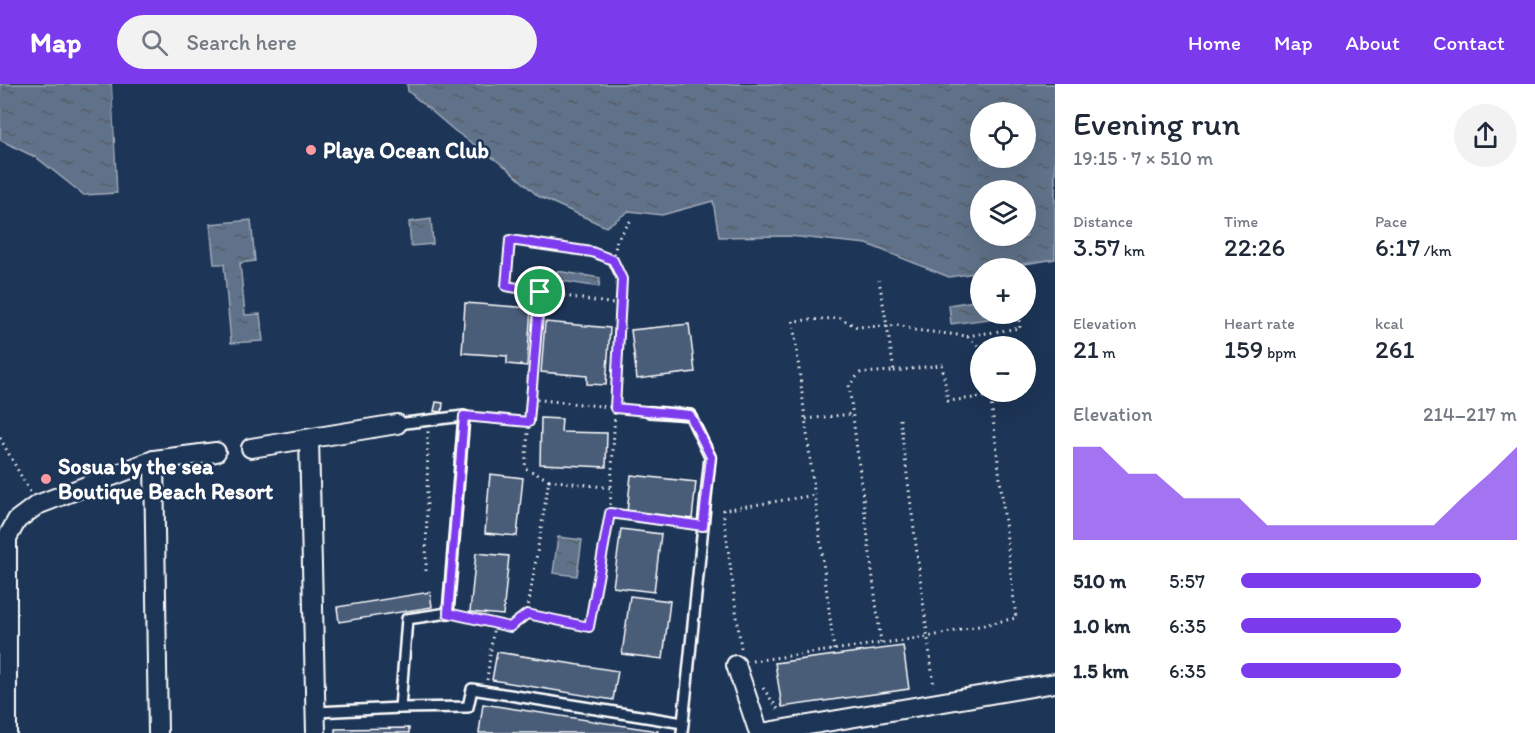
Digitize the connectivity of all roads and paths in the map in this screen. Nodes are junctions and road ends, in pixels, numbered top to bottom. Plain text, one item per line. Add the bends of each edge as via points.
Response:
1 (631, 220) dead end
2 (613, 260) junction
3 (879, 280) dead end
4 (540, 292) junction
5 (621, 305) junction
6 (1019, 324) edge
7 (887, 326) junction
8 (967, 336) junction
9 (970, 339) edge
10 (894, 371) junction
11 (970, 397) edge
12 (531, 399) junction
13 (991, 402) edge
14 (615, 408) junction
15 (650, 412) joint
16 (852, 414) junction
17 (464, 416) junction
18 (805, 419) junction
19 (900, 419) dead end
20 (428, 421) junction
21 (529, 422) junction
22 (397, 424) joint
23 (0, 438) edge
24 (309, 439) junction
25 (250, 448) dead end
26 (216, 453) dead end
27 (154, 460) junction
28 (549, 480) junction
29 (611, 488) junction
30 (815, 495) junction
31 (37, 505) junction
32 (610, 513) junction
33 (703, 526) junction
34 (426, 571) dead end
35 (448, 613) junction
36 (527, 614) junction
37 (494, 624) junction
38 (927, 637) junction
39 (881, 643) junction
40 (834, 650) junction
41 (740, 663) junction
42 (1055, 684) edge
43 (762, 687) dead end
44 (486, 691) junction
45 (934, 692) dead end
46 (400, 708) junction
47 (792, 710) dead end
48 (316, 712) junction
49 (682, 728) edge
50 (7, 733) edge
51 (158, 733) edge
52 (316, 733) edge
53 (760, 733) edge

1 - 2 path via 617,240
2 - 4 path via 592,252 510,240 506,286
2 - 5 path via 622,279
3 - 7 path
4 - 5 path
4 - 12 path
5 - 14 path
6 - 8 path via 1020,328
7 - 8 path
7 - 10 path
7 - 18 path via 857,327 840,318 793,321
8 - 9 path
10 - 11 path via 942,365 948,401
10 - 16 path via 860,373 849,385
12 - 14 path
12 - 21 path
13 - 38 path via 1016,618
14 - 15 path
14 - 29 path
15 - 33 lane via 690,415 711,457
16 - 18 path
16 - 39 path
17 - 20 lane
17 - 21 path
17 - 35 lane
18 - 30 path
19 - 38 path
20 - 22 lane
20 - 34 path
21 - 28 path via 525,468
22 - 24 street
23 - 31 path
24 - 25 street
24 - 48 street
26 - 27 street
27 - 31 street
27 - 51 street
28 - 29 path
28 - 36 path
29 - 32 path
30 - 40 path
30 - 41 path via 723,510
31 - 50 street via 17,520 7,538
32 - 33 path
32 - 36 path via 589,627
33 - 49 lane
35 - 37 path
35 - 46 lane via 407,619
36 - 37 path via 510,627
37 - 44 path
38 - 39 path
38 - 45 path
39 - 40 path
40 - 41 path
41 - 53 street
42 - 53 street
43 - 47 path via 780,712
44 - 46 lane via 472,689 468,707
44 - 49 lane
46 - 48 lane
48 - 52 street

